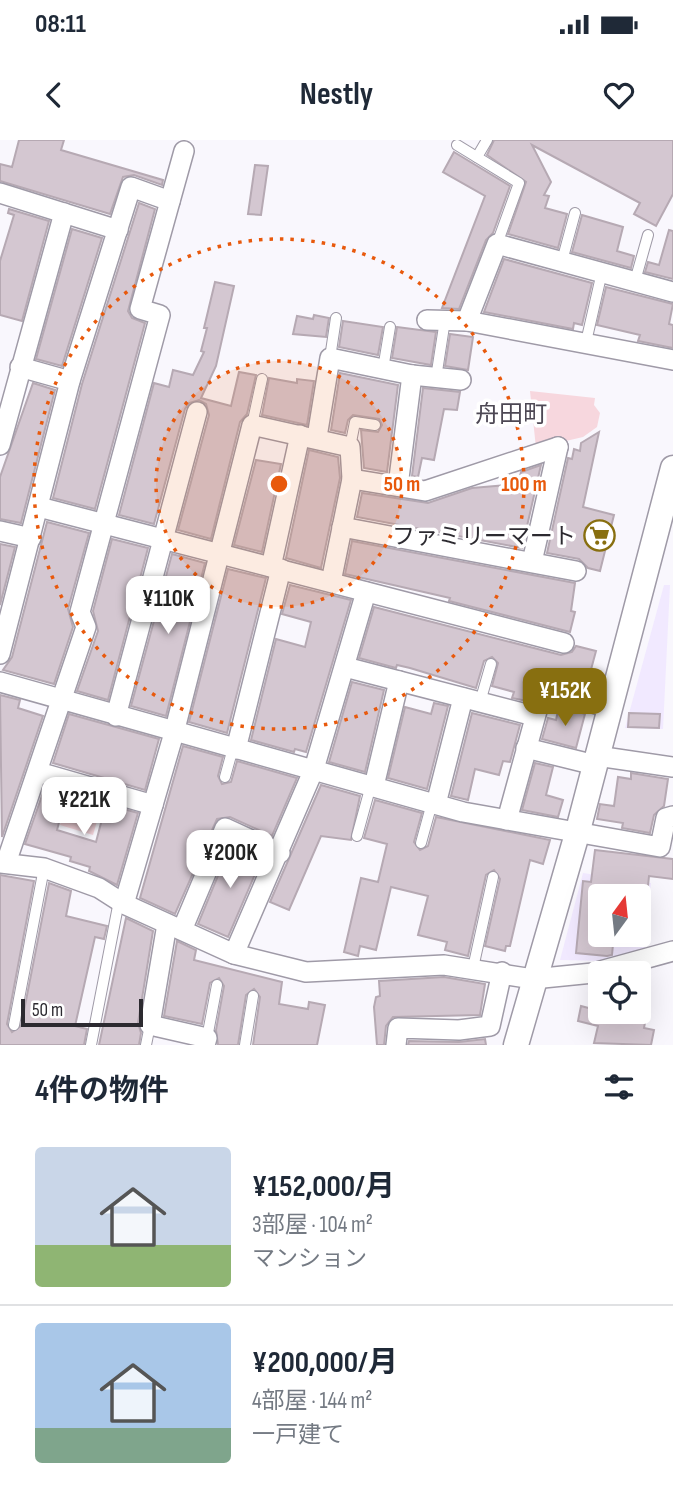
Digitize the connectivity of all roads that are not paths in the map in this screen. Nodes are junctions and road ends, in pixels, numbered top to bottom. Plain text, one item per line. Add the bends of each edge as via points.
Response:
1 (487, 140) edge
2 (457, 145) dead end
3 (184, 151) dead end
4 (477, 157) junction
5 (1, 197) edge
6 (170, 201) junction
7 (64, 213) junction
8 (575, 213) dead end
9 (118, 230) junction
10 (648, 235) dead end
11 (498, 244) junction
12 (562, 261) junction
13 (602, 272) junction
14 (635, 281) junction
15 (673, 292) edge
16 (336, 318) dead end
17 (436, 320) joint
18 (467, 321) junction
19 (390, 327) dead end
20 (586, 342) junction
21 (330, 358) junction
22 (673, 360) edge
23 (20, 367) junction
24 (383, 369) junction
25 (412, 375) junction
26 (436, 377) junction
27 (262, 379) dead end
28 (461, 380) dead end
29 (70, 381) junction
30 (197, 412) dead end
31 (252, 425) junction
32 (375, 425) dead end
33 (308, 436) junction
34 (0, 445) edge
35 (350, 447) junction
36 (673, 468) edge
37 (352, 479) junction
38 (398, 486) junction
39 (668, 505) edge
40 (39, 507) junction
41 (103, 523) junction
42 (342, 527) junction
43 (0, 531) edge
44 (31, 538) junction
45 (165, 539) junction
46 (219, 554) junction
47 (532, 562) junction
48 (276, 568) junction
49 (576, 571) dead end
50 (331, 582) junction
51 (8, 592) edge
52 (366, 592) junction
53 (564, 643) dead end
54 (0, 654) edge
55 (491, 664) dead end
56 (345, 667) junction
57 (399, 681) junction
58 (0, 682) edge
59 (63, 700) junction
60 (472, 700) junction
61 (610, 708) junction
62 (116, 716) junction
63 (534, 716) junction
64 (174, 733) junction
65 (234, 748) junction
66 (526, 748) junction
67 (596, 761) junction
68 (673, 767) edge
69 (314, 769) junction
70 (38, 772) junction
71 (225, 777) dead end
72 (372, 785) junction
73 (434, 803) junction
74 (153, 806) junction
75 (673, 816) edge
76 (507, 821) junction
77 (577, 834) junction
78 (357, 836) dead end
79 (421, 843) dead end
80 (280, 853) junction
81 (3, 863) edge
82 (44, 868) junction
83 (493, 877) dead end
84 (121, 902) junction
85 (175, 927) junction
86 (673, 951) edge
87 (234, 954) junction
88 (473, 968) junction
89 (502, 972) junction
90 (533, 979) junction
91 (217, 985) dead end
92 (253, 996) dead end
93 (14, 1025) dead end
94 (150, 1025) junction
95 (458, 1037) edge
96 (206, 1041) edge
97 (91, 1045) edge
98 (146, 1045) edge
99 (245, 1045) edge
100 (396, 1045) edge
101 (516, 1045) edge

1 - 4 lane
2 - 4 lane
3 - 6 street
4 - 11 lane via 519,183
5 - 7 street
6 - 9 street via 131,187
6 - 41 street via 140,309 160,315
7 - 9 street
7 - 23 street
8 - 12 lane
9 - 29 street
10 - 14 lane
11 - 12 street
11 - 18 street
12 - 13 street
13 - 14 street
13 - 20 lane
14 - 15 street
16 - 21 lane
17 - 18 street
17 - 26 lane
18 - 20 street
19 - 24 lane
20 - 22 street
21 - 24 street
21 - 33 street
23 - 29 street
23 - 34 street
24 - 25 street
25 - 26 street
25 - 38 street
26 - 28 street
27 - 31 lane
29 - 40 street
30 - 45 street
31 - 33 street
31 - 46 street
32 - 35 lane via 355,422
33 - 35 street
33 - 48 street
35 - 37 street
36 - 39 street
37 - 38 street
37 - 42 street
38 - 47 street via 425,491 558,447
39 - 61 street
40 - 41 street
40 - 44 street
41 - 45 street
41 - 59 street via 80,612 86,627
42 - 47 street
42 - 50 street
43 - 44 street
44 - 51 street
45 - 46 street
45 - 62 street
46 - 48 street
46 - 64 street
47 - 49 street
48 - 50 street
48 - 65 street
50 - 52 street
51 - 54 street
52 - 53 street
52 - 56 street
55 - 60 lane
56 - 57 street
56 - 69 street
57 - 60 street
57 - 72 street
58 - 59 street
59 - 62 street
59 - 70 street
60 - 63 street
60 - 73 street
61 - 63 street via 543,689
61 - 67 street
62 - 64 street
63 - 66 street
64 - 65 street
64 - 74 street
65 - 69 street
65 - 71 lane
66 - 67 street
66 - 76 street
67 - 68 street
67 - 77 street
69 - 72 street
69 - 80 street
70 - 74 street
70 - 81 street
72 - 73 street
72 - 78 lane
73 - 76 street
73 - 79 lane
74 - 84 street
75 - 77 street via 666,818 660,847
76 - 77 street
77 - 90 street
80 - 85 street via 225,828
80 - 87 street
81 - 82 street
82 - 84 street via 99,888
82 - 93 lane
83 - 88 lane
84 - 85 street
84 - 97 lane
85 - 87 street
85 - 94 street
86 - 90 street via 593,973
87 - 88 street via 306,972 401,966
88 - 89 street
89 - 90 street
89 - 95 street via 490,1026
90 - 101 street
91 - 96 lane
92 - 99 lane
94 - 96 street
94 - 98 lane
95 - 100 street via 398,1028

